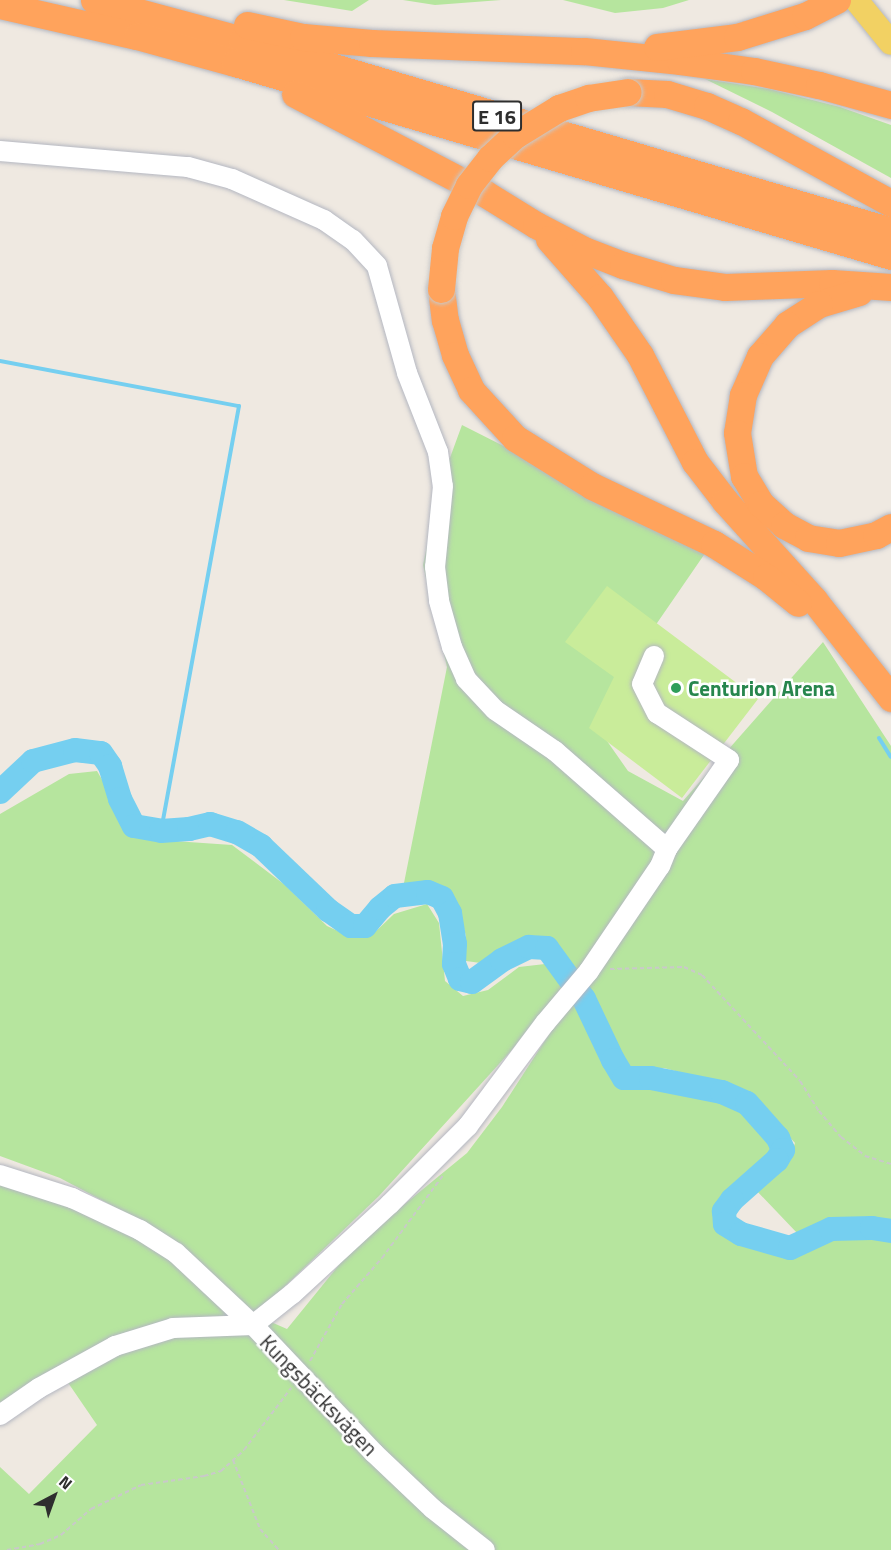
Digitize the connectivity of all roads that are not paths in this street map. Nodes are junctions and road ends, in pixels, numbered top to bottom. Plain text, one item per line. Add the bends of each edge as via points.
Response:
1 (99, 1) edge
2 (842, 1) edge
3 (0, 5) edge
4 (891, 43) edge
5 (584, 51) junction
6 (235, 63) junction
7 (891, 105) edge
8 (0, 151) edge
9 (891, 204) edge
10 (536, 225) junction
11 (891, 231) edge
12 (891, 256) edge
13 (887, 287) edge
14 (891, 527) edge
15 (852, 648) junction
16 (654, 656) dead end
17 (891, 698) edge
18 (667, 849) junction
19 (0, 1174) edge
20 (253, 1325) junction
21 (0, 1415) edge
22 (485, 1550) edge

1 - 5 highway via 303,37
1 - 11 highway, E 16
2 - 4 main road
2 - 5 highway via 736,37 687,45
3 - 6 highway, E 16
5 - 7 highway via 754,71
6 - 10 highway via 382,137
6 - 12 highway, E 16
8 - 18 street via 188,167 231,179 324,220 353,240 376,266 407,373 438,452 443,486 435,567 439,601 466,679 495,710 555,751
9 - 15 highway, bridge via 707,106 667,94 628,92 588,98 550,112 515,135 469,185 445,248 441,289 455,355 471,390 515,438 592,486 714,544 766,577
10 - 13 highway via 584,250 674,280 725,287 832,283
10 - 15 highway via 600,297 640,355 695,462
13 - 14 highway via 819,304 787,325 760,356 743,395 737,433 744,476 761,504 784,525 808,538 839,543 876,535
15 - 17 highway
16 - 18 street via 642,684 657,713 729,760
18 - 20 street via 660,866 589,971 453,1143 341,1249
19 - 20 street via 72,1198 140,1230 176,1253
20 - 21 street, Kungsbäcksvägen via 172,1328 115,1346 39,1388
20 - 22 street, Kungsbäcksvägen via 382,1461

